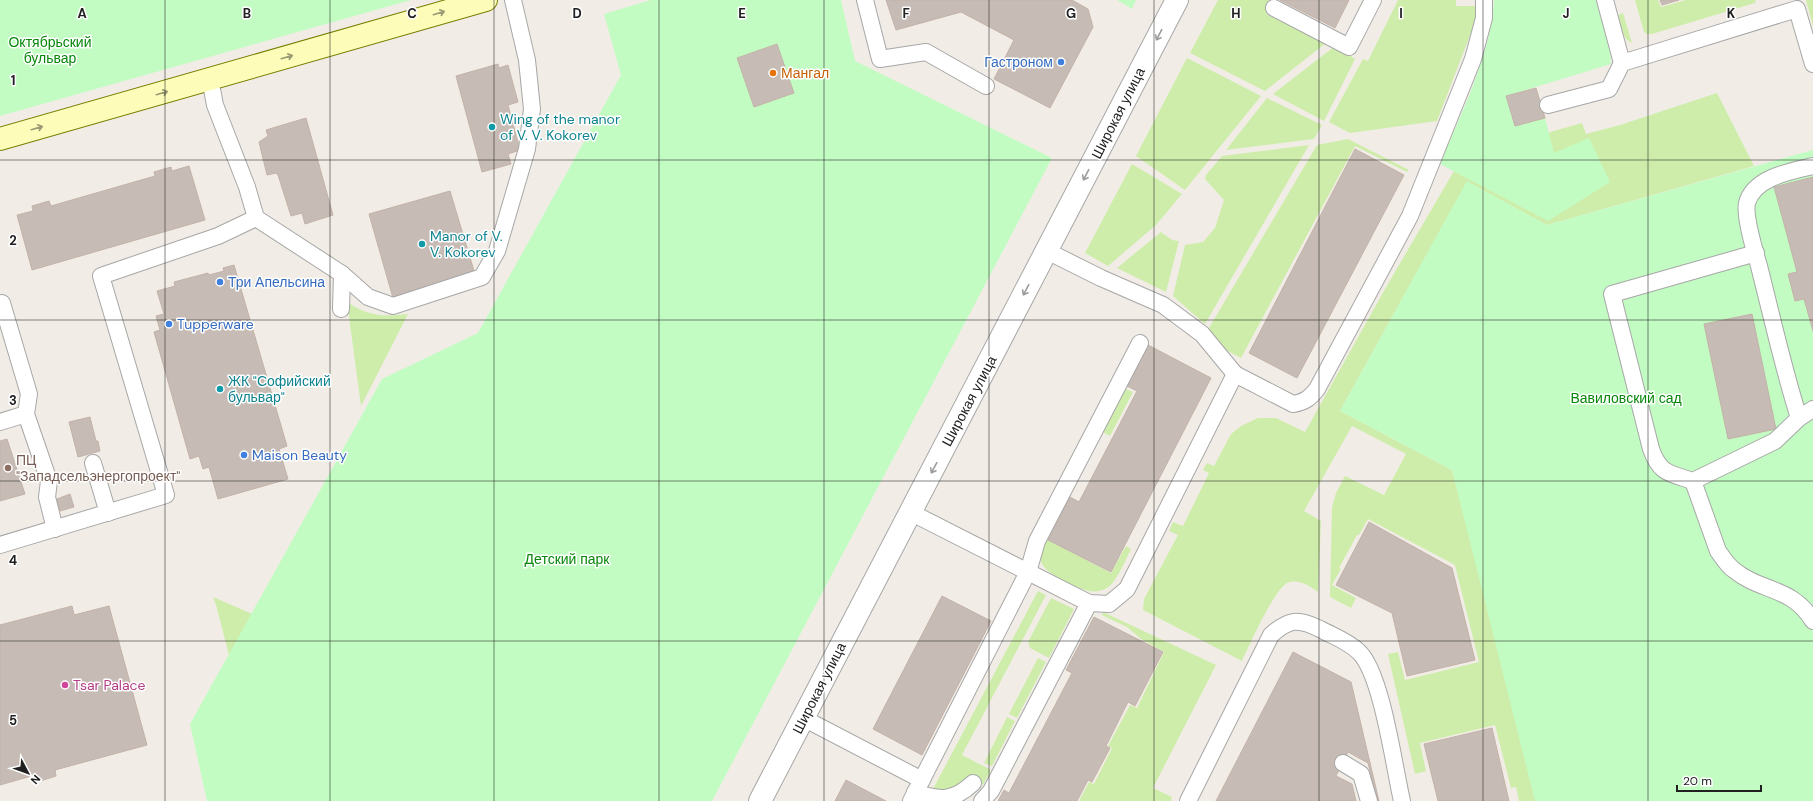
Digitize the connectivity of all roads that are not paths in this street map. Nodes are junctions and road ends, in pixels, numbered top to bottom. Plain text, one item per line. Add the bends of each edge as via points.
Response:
1 (486, 0) edge
2 (513, 0) edge
3 (865, 0) edge
4 (1177, 0) edge
5 (1373, 0) edge
6 (1484, 0) edge
7 (1605, 0) edge
8 (1274, 8) dead end
9 (1622, 62) junction
10 (1813, 64) edge
11 (210, 79) junction
12 (986, 86) dead end
13 (1548, 105) dead end
14 (0, 139) edge
15 (1813, 166) edge
16 (256, 218) junction
17 (1047, 251) junction
18 (1756, 253) junction
19 (342, 274) junction
20 (1, 301) edge
21 (341, 309) dead end
22 (1140, 343) dead end
23 (1235, 374) junction
24 (1813, 409) edge
25 (26, 414) junction
26 (1799, 418) junction
27 (0, 422) edge
28 (92, 463) dead end
29 (1693, 482) junction
30 (910, 512) junction
31 (108, 513) junction
32 (55, 529) junction
33 (0, 545) edge
34 (1028, 572) junction
35 (1089, 603) junction
36 (1813, 620) edge
37 (803, 718) junction
38 (1343, 763) dead end
39 (973, 783) dead end
40 (916, 791) edge
41 (760, 801) edge
42 (982, 801) edge
43 (1188, 801) edge
44 (1369, 801) edge
45 (1402, 801) edge

11 -> 1 street
2 - 19 lane via 527,60 532,109 527,149 497,250 482,277 393,306 368,298
3 - 12 lane via 880,59 926,52
4 -> 17 street, Широкая улица
5 - 8 lane via 1349,46
6 - 23 lane via 1484,18 1473,59 1410,216 1317,389 1302,403 1293,404
7 - 9 lane
9 - 10 lane via 1797,9
9 - 13 lane via 1609,89
14 -> 11 street
11 - 16 lane via 215,105
15 - 18 lane via 1776,175 1764,182 1747,203
16 - 19 lane
16 - 31 lane via 218,236 101,276 166,495
17 - 23 lane via 1163,305 1202,334
17 -> 30 street, Широкая улица
18 - 26 lane
18 - 29 lane via 1612,294 1656,462 1665,472
19 - 21 lane
20 - 25 lane via 29,394
22 - 34 lane via 1037,542
23 - 35 lane via 1127,589 1109,604
24 - 26 lane
25 - 27 lane
25 - 32 lane via 49,481 47,497
26 - 29 lane via 1775,441
28 - 31 lane
29 - 36 lane via 1718,551 1725,561 1744,576 1795,600
30 - 34 lane
30 - 37 street, Широкая улица
31 - 32 lane
32 - 33 lane
34 - 35 lane
34 - 40 lane
35 - 42 lane via 991,791
37 - 40 lane
37 - 41 street, Широкая улица
38 - 44 lane via 1361,774
39 - 40 lane via 963,794 954,799 941,801 928,799
43 - 45 lane via 1271,635 1282,625 1294,620 1308,623 1348,643 1360,652 1370,666

